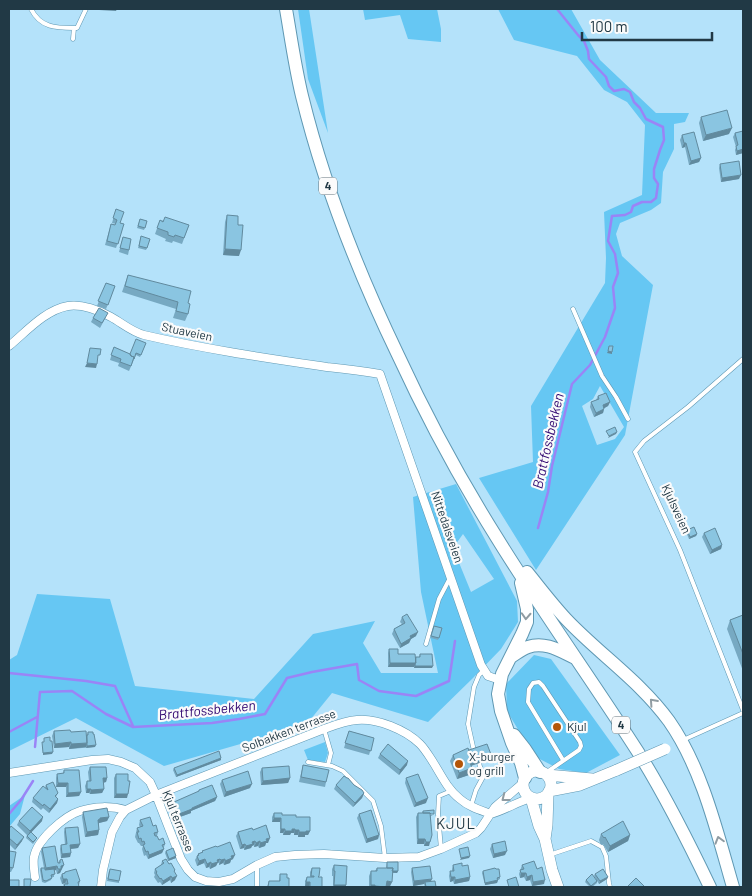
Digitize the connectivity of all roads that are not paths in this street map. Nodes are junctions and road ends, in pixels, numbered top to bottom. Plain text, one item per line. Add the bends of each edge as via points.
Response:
1 (31, 9) edge
2 (86, 9) edge
3 (286, 9) edge
4 (74, 28) junction
5 (73, 39) dead end
6 (573, 309) dead end
7 (9, 346) edge
8 (743, 359) edge
9 (380, 374) joint
10 (628, 419) dead end
11 (496, 538) junction
12 (518, 571) junction
13 (450, 578) junction
14 (426, 644) dead end
15 (511, 657) junction
16 (576, 659) junction
17 (484, 670) junction
18 (500, 680) junction
19 (743, 712) edge
20 (324, 729) junction
21 (508, 730) junction
22 (681, 741) junction
23 (474, 750) edge
24 (564, 760) junction
25 (308, 762) dead end
26 (479, 763) edge
27 (328, 765) junction
28 (9, 773) edge
29 (544, 774) junction
30 (592, 779) junction
31 (524, 781) junction
32 (451, 791) junction
33 (548, 792) junction
34 (156, 795) junction
35 (532, 798) junction
36 (470, 806) junction
37 (126, 810) junction
38 (490, 814) junction
39 (545, 839) junction
40 (441, 849) junction
41 (549, 855) junction
42 (385, 858) junction
43 (257, 865) junction
44 (35, 876) dead end
45 (101, 887) edge
46 (257, 887) edge
47 (558, 887) edge
48 (610, 887) edge
49 (710, 887) edge
50 (732, 887) edge

1 - 4 lane via 35,17 54,28
2 - 4 lane via 77,28
3 - 11 highway, 4 via 298,78 316,147 353,254 418,396
4 - 5 lane
6 - 10 lane via 602,376
7 - 9 street, Stuaveien via 57,309 78,306 109,316 142,334 224,351
8 - 19 lane, Kjulsveien via 635,452 680,550
9 - 13 street, Nittedalsveien
11 - 12 highway, 4
22 -> 11 highway, 4 via 652,701 566,619
12 -> 15 highway, 4 via 527,617
12 - 16 highway, 4
13 - 14 lane via 439,599
13 - 17 street, Nittedalsveien
15 - 16 highway via 528,647 540,645
15 - 18 highway, 4
16 - 49 highway, 4 via 657,783
17 - 18 street via 488,676
17 - 23 lane via 474,687 468,724
18 - 21 highway, 4 via 499,703
19 - 22 lane, Kjulsveien
20 - 27 lane via 331,753
20 - 32 street, Solbakken terrasse via 358,720 393,727 420,744
20 - 34 street, Solbakken terrasse
21 - 29 highway, 4
21 - 31 highway, 4 via 521,763
22 - 30 main road, Kjulsveien, bridge
50 -> 22 highway, 4 via 706,798
24 - 24 lane via 579,750 580,742 543,686 533,682 528,702
24 - 29 lane
25 - 27 lane
26 - 36 lane via 484,777
27 - 42 lane via 343,771 373,801 381,826
28 - 34 street, Kjul terrasse via 108,759 135,768 150,782
29 - 30 main road, Kjulsveien
29 - 31 main road via 531,772
29 - 33 main road via 550,781
30 - 33 main road, Kjulsveien
31 - 35 main road via 524,791
31 -> 38 street, Kjul terrasse
32 - 36 street, Solbakken terrasse
32 - 40 lane via 439,796
33 - 35 main road via 542,798
33 - 39 main road
34 - 37 street, Solbakken terrasse
34 - 43 street, Kjul terrasse via 181,859 195,877 219,882 233,879
35 - 38 street, Kjul terrasse
35 - 39 main road
36 - 38 street, Solbakken terrasse
37 - 44 street via 92,808 78,811 66,819 38,846 34,856
37 - 45 street via 112,832
38 - 40 street, Kjul terrasse via 476,833
39 - 41 main road
40 - 42 street, Kjul terrasse via 420,857
41 - 47 main road
41 - 48 lane via 591,841 602,847 606,856
42 - 43 street, Kjul terrasse via 295,855
43 - 46 lane

